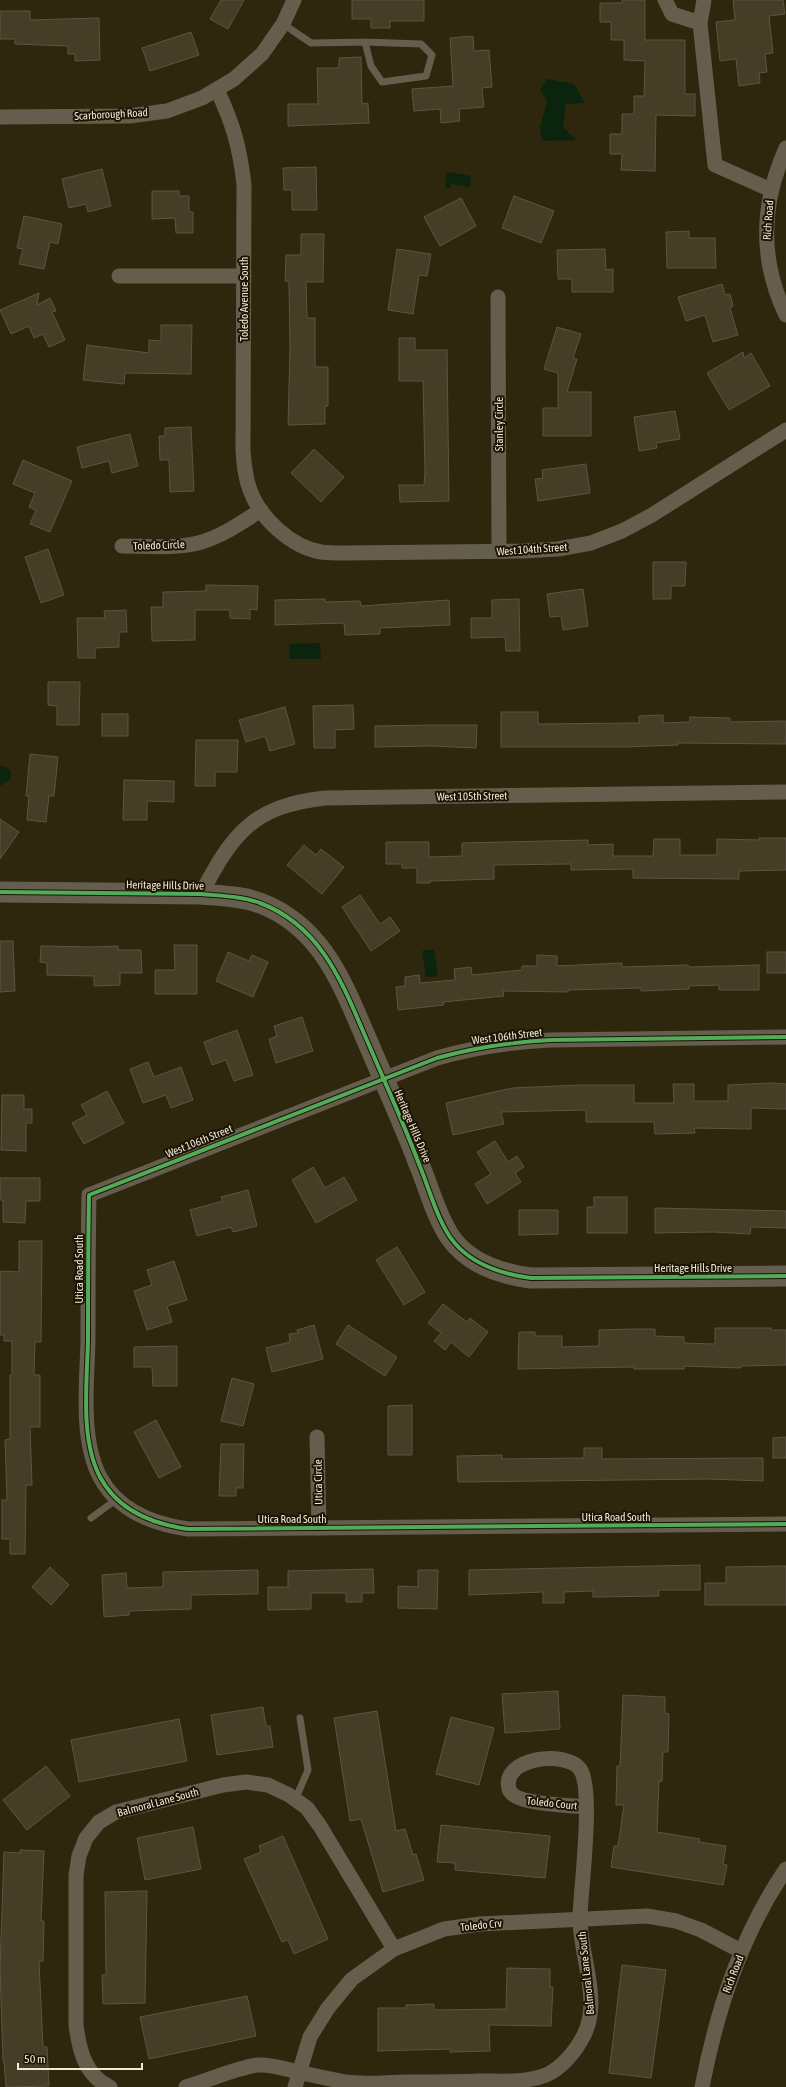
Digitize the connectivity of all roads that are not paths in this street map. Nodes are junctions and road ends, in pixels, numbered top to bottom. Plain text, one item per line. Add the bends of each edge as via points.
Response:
1 (294, 0) edge
2 (665, 0) edge
3 (704, 0) edge
4 (700, 23) junction
5 (283, 24) junction
6 (365, 42) junction
7 (217, 90) junction
8 (0, 117) edge
9 (786, 148) edge
10 (771, 190) junction
11 (119, 276) dead end
12 (244, 276) junction
13 (498, 297) dead end
14 (786, 315) edge
15 (786, 430) edge
16 (261, 510) junction
17 (122, 546) dead end
18 (499, 551) junction
19 (786, 792) edge
20 (0, 892) edge
21 (201, 894) junction
22 (786, 1037) edge
23 (383, 1079) junction
24 (89, 1195) joint
25 (786, 1276) edge
26 (317, 1437) dead end
27 (117, 1499) junction
28 (91, 1518) dead end
29 (786, 1524) edge
30 (319, 1528) junction
31 (300, 1718) dead end
32 (295, 1800) junction
33 (586, 1806) junction
34 (786, 1869) edge
35 (580, 1919) junction
36 (394, 1949) junction
37 (741, 1951) junction
38 (298, 2072) junction
39 (110, 2087) edge
40 (186, 2087) edge
41 (294, 2087) edge
42 (702, 2087) edge

1 - 5 street, Scarborough Road
2 - 4 street via 672,14
3 - 4 street
4 - 10 street via 715,165
5 - 6 lane via 311,43
5 - 7 street, Scarborough Road via 262,54 234,79
6 - 6 lane via 421,44 432,55 426,76 382,82 371,66
7 - 8 street, Scarborough Road via 167,111 129,116
7 - 12 street, Toledo Avenue South via 240,150 244,185
9 - 10 street, Rich Road
10 - 14 street, Rich Road via 765,234 770,268
11 - 12 street
12 - 16 street, Toledo Avenue South via 244,472 250,491
13 - 18 street, Stanley Circle
15 - 18 street, West 104th Street via 622,531 591,543 558,549
16 - 17 street, Toledo Circle via 219,535 198,543 176,546
16 - 18 street, West 104th Street via 277,529 298,544 320,552
19 - 21 street, West 105th Street via 325,798 299,801 276,808 253,822 234,839 219,860
20 - 21 street, Heritage Hills Drive
21 - 23 street, Heritage Hills Drive via 231,896 261,904 288,918 311,937 331,961
22 - 23 street, West 106th Street via 511,1042 474,1047
23 - 24 street, West 106th Street
23 - 25 street, Heritage Hills Drive via 450,1237 467,1254 486,1266 508,1275 531,1278
24 - 27 street, Utica Road South via 90,1454 101,1478
26 - 30 street, Utica Circle
27 - 28 lane
27 - 30 street, Utica Road South via 137,1515 162,1525 188,1529
29 - 30 street, Utica Road South
31 - 32 lane via 308,1770
32 - 36 street, Balmoral Lane South via 307,1808 320,1826
32 - 39 street, Balmoral Lane South via 268,1785 246,1782 223,1784 116,1812 100,1822 86,1838 78,1856 76,1875 78,2048 88,2068
33 - 33 street, Toledo Court via 515,1798 509,1790 509,1779 516,1768 528,1761 571,1761 580,1769 585,1781
33 - 35 street, Toledo Court
34 - 37 street, Rich Road
35 - 36 street, Toledo Crv via 480,1924 444,1929
35 - 37 street, Toledo Crv via 647,1916 676,1921 701,1930
35 - 38 street, Balmoral Lane South via 591,2020 574,2052 558,2068 544,2076 514,2081 349,2082
36 - 38 street, Toledo Crv via 352,1979 328,2008 310,2037
37 - 42 street, Rich Road via 726,1988
38 - 40 street, Balmoral Lane South via 275,2066 256,2066
38 - 41 street, Toledo Crv

